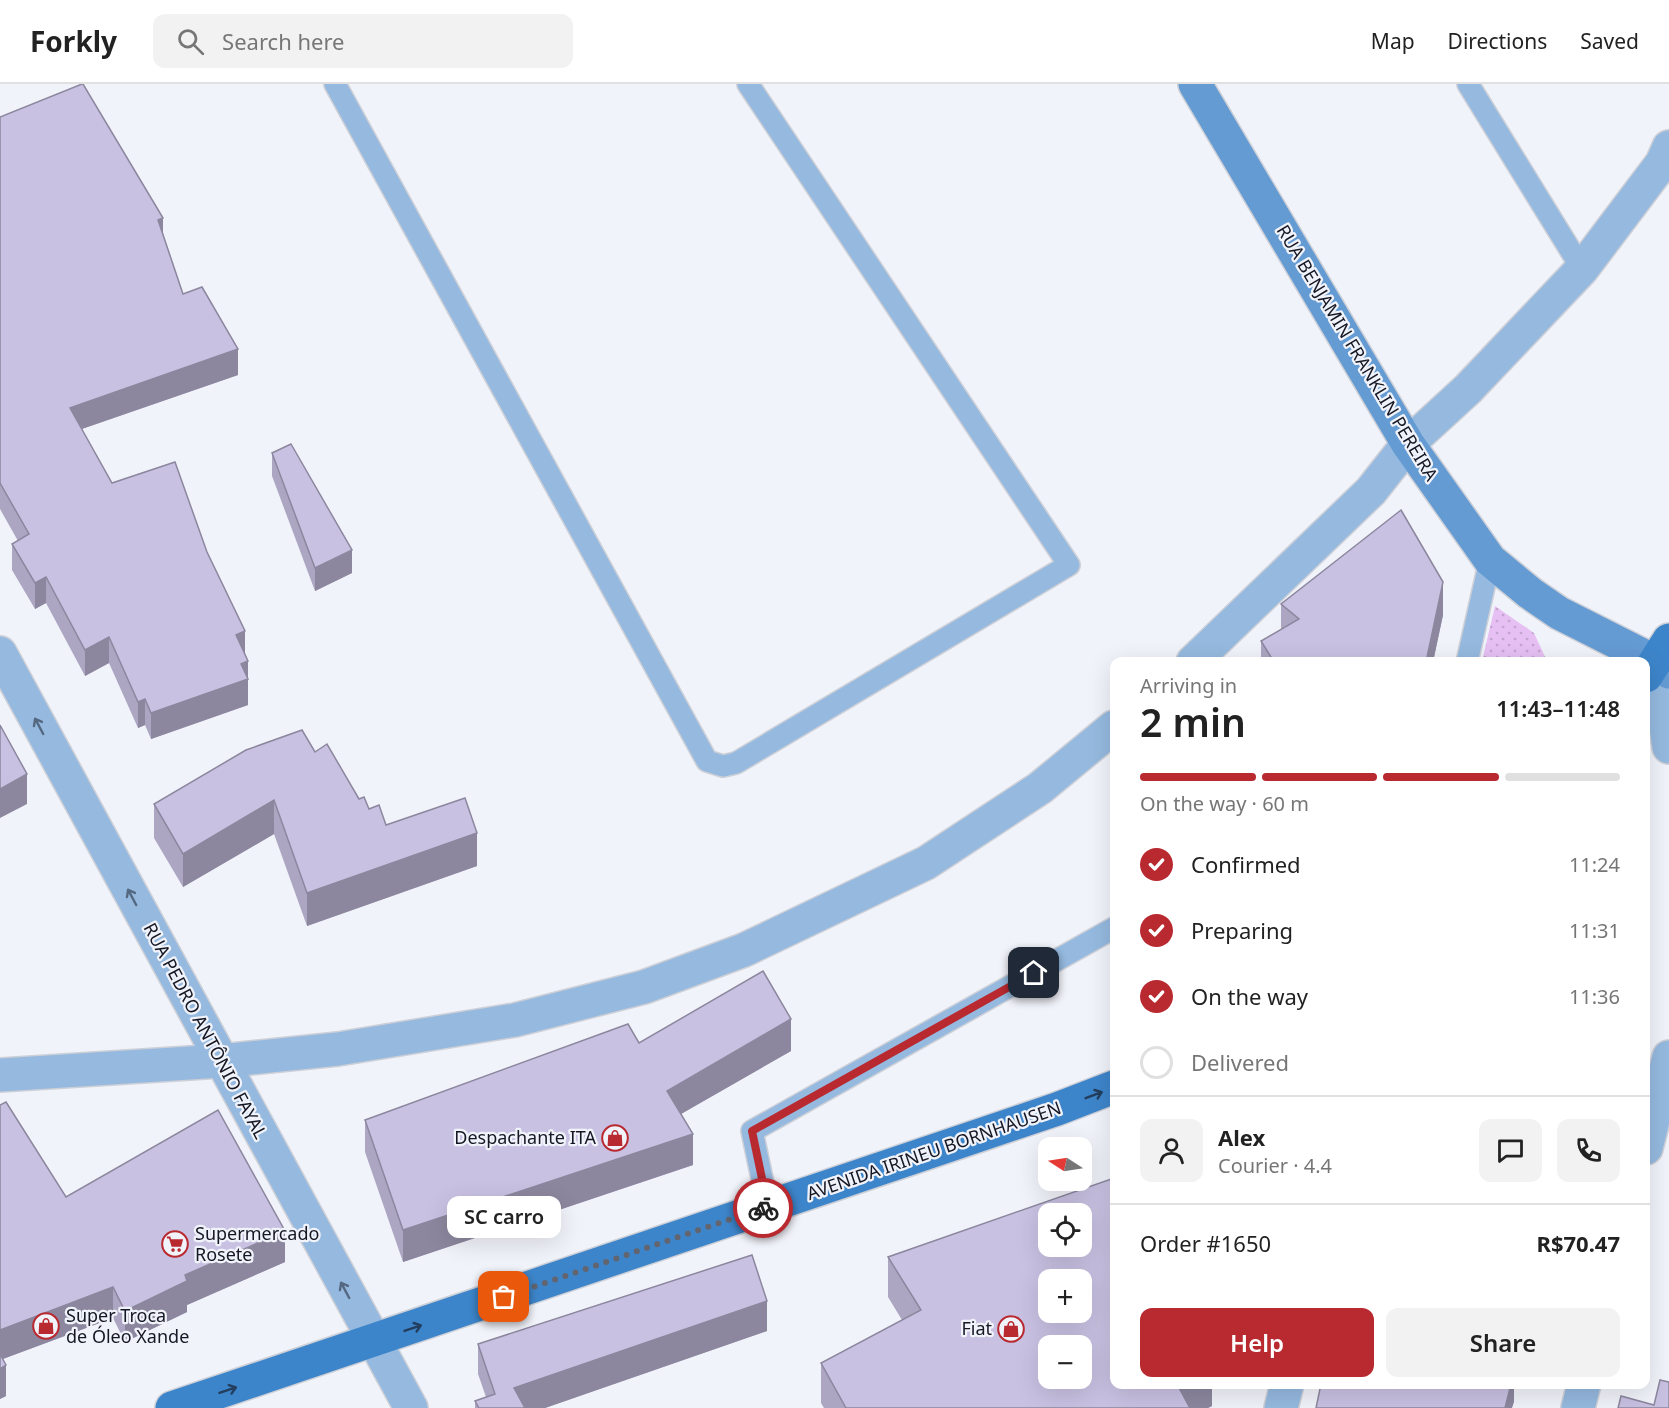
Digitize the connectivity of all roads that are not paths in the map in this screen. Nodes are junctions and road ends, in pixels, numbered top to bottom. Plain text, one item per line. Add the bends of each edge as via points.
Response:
1 (335, 84) edge
2 (748, 84) edge
3 (1195, 84) edge
4 (1468, 84) edge
5 (1669, 147) edge
6 (1582, 269) junction
7 (1408, 444) junction
8 (1490, 560) junction
9 (0, 653) edge
10 (1198, 657) edge
11 (1468, 657) edge
12 (1648, 657) edge
13 (1660, 663) edge
14 (1110, 730) edge
15 (1669, 747) edge
16 (1110, 930) edge
17 (1669, 1057) edge
18 (221, 1061) junction
19 (0, 1075) edge
20 (1110, 1089) edge
21 (1650, 1132) edge
22 (768, 1207) junction
23 (373, 1342) junction
24 (1286, 1389) edge
25 (1583, 1389) edge
26 (172, 1408) edge
27 (411, 1408) edge
28 (1281, 1408) edge
29 (1578, 1408) edge

1 - 2 lane via 707,761 723,766 736,763 1069,565
3 - 7 main road, RUA BENJAMIN FRANKLIN PEREIRA
4 - 6 lane
5 - 6 street via 1662,163
6 - 7 street via 1468,389
7 - 8 main road, RUA BENJAMIN FRANKLIN PEREIRA
7 - 10 street via 1371,491
8 - 11 lane
8 - 12 main road, RUA BENJAMIN FRANKLIN PEREIRA via 1559,613
18 -> 9 street, RUA PEDRO ANTÔNIO FAYAL
13 - 15 street
14 - 18 street via 1040,788 926,864 744,950 644,987 515,1020 338,1049
16 - 22 lane via 752,1131
17 - 21 street
18 - 19 street
23 -> 18 street, RUA PEDRO ANTÔNIO FAYAL
22 -> 20 main road, AVENIDA IRINEU BORNHAUSEN
23 -> 22 main road, AVENIDA IRINEU BORNHAUSEN
26 -> 23 main road, AVENIDA IRINEU BORNHAUSEN
23 - 27 street, RUA PEDRO ANTÔNIO FAYAL
24 - 28 street
25 - 29 street

